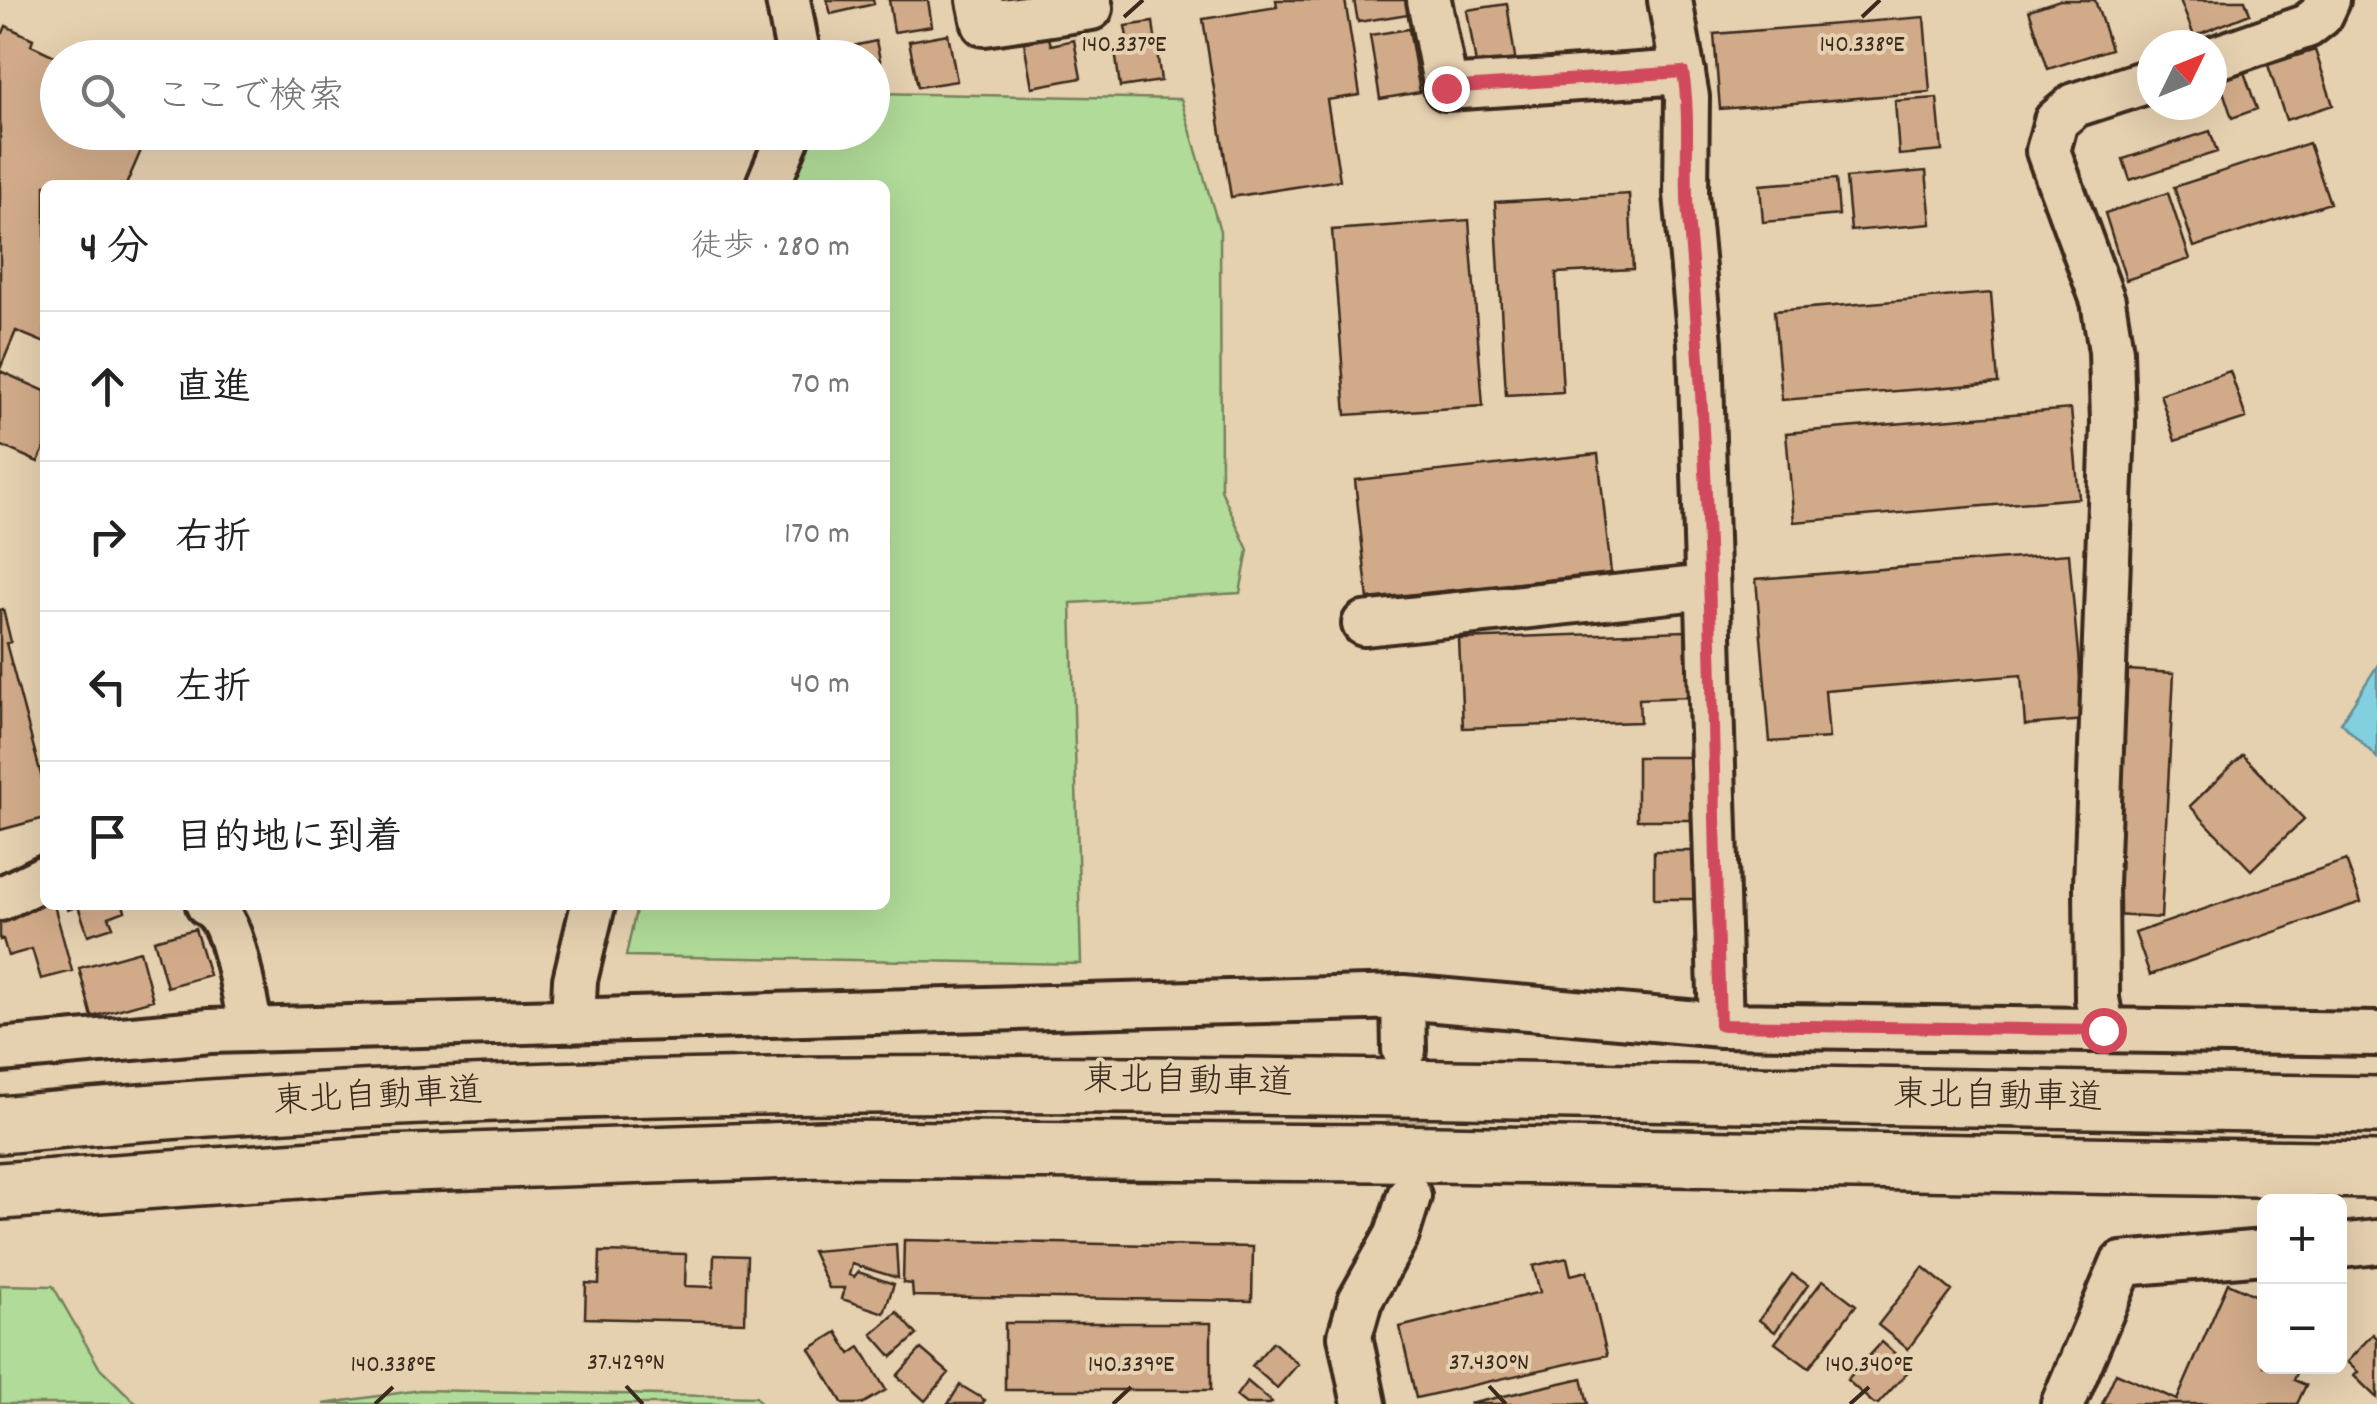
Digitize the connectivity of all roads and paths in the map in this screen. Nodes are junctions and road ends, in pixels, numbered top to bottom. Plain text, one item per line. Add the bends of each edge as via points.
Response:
1 (788, 0) edge
2 (978, 0) edge
3 (1429, 0) edge
4 (1670, 0) edge
5 (2328, 0) edge
6 (1091, 8) dead end
7 (796, 40) edge
8 (2227, 54) edge
9 (1683, 72) junction
10 (2137, 85) edge
11 (783, 150) edge
12 (770, 180) edge
13 (1707, 587) junction
14 (1364, 624) dead end
15 (40, 879) edge
16 (0, 899) edge
17 (217, 910) edge
18 (592, 910) edge
19 (1403, 997) junction
20 (573, 1022) junction
21 (1720, 1025) junction
22 (251, 1030) junction
23 (2103, 1030) junction
24 (2377, 1034) edge
25 (0, 1050) edge
26 (1404, 1050) tunnel mouth
27 (2377, 1105) edge
28 (0, 1125) edge
29 (2377, 1170) edge
30 (0, 1191) edge
31 (1409, 1196) tunnel mouth
32 (2377, 1242) edge
33 (2347, 1245) edge
34 (2257, 1253) edge
35 (1364, 1404) edge
36 (2063, 1404) edge

1 - 7 street
2 - 6 street via 984,24
3 - 9 street via 1446,88
4 - 9 street
5 - 8 street via 2307,26
9 - 13 street
10 - 23 street via 2074,104 2056,121 2048,151 2103,301 2111,352 2096,884
11 - 12 street
13 - 14 street
13 - 21 street
15 - 16 street
17 - 22 street via 230,936
18 - 20 street
19 - 20 street
19 - 21 street
19 - 26 street
20 - 22 street
21 - 23 street
22 - 25 street
23 - 24 street
27 - 28 highway, 東北自動車道 via 1158,1082 824,1084 376,1097
29 - 30 highway, 東北自動車道 via 822,1149 384,1164
31 - 35 street via 1350,1336
32 - 33 street
34 - 36 street via 2122,1264

